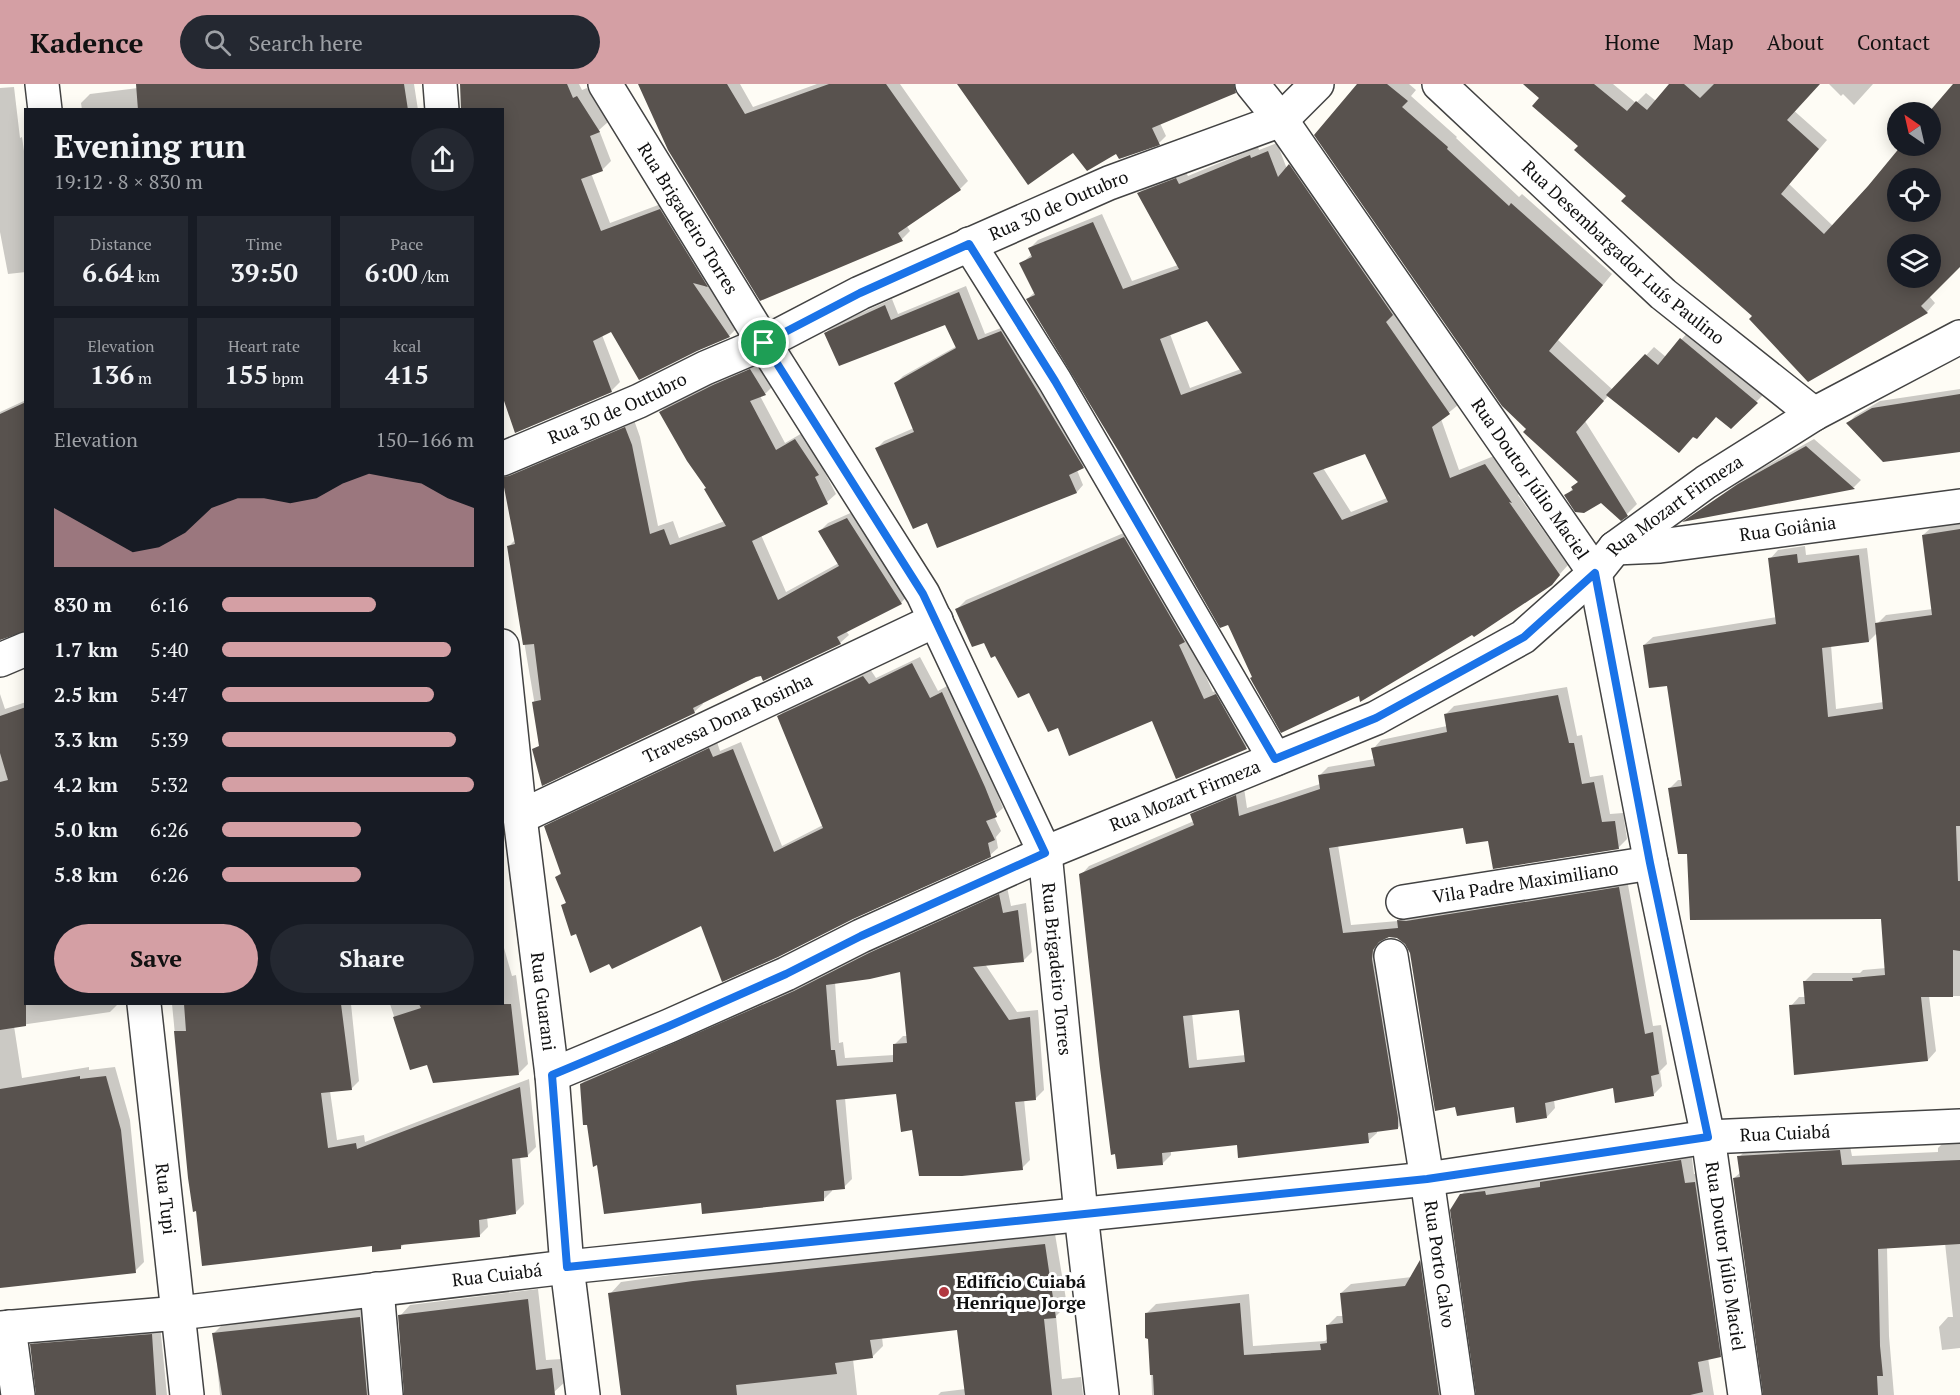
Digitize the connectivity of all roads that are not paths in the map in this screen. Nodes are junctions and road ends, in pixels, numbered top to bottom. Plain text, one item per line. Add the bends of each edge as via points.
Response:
1 (42, 84) edge
2 (441, 84) edge
3 (605, 84) edge
4 (1252, 84) edge
5 (1317, 84) edge
6 (1439, 84) edge
7 (45, 108) edge
8 (442, 108) edge
9 (1281, 120) junction
10 (969, 244) junction
11 (1960, 337) edge
12 (764, 343) junction
13 (1814, 414) junction
14 (504, 458) edge
15 (1960, 506) edge
16 (1615, 548) junction
17 (1595, 573) junction
18 (936, 620) junction
19 (24, 650) edge
20 (0, 660) edge
21 (504, 665) edge
22 (1275, 759) junction
23 (520, 817) junction
24 (1045, 853) junction
25 (1650, 863) junction
26 (1403, 902) dead end
27 (1391, 956) dead end
28 (144, 1005) edge
29 (552, 1075) junction
30 (1960, 1126) edge
31 (1708, 1137) junction
32 (1427, 1179) junction
33 (1081, 1214) junction
34 (567, 1267) junction
35 (377, 1290) junction
36 (179, 1313) junction
37 (5, 1327) edge
38 (18, 1395) edge
39 (187, 1395) edge
40 (386, 1395) edge
41 (583, 1395) edge
42 (1102, 1395) edge
43 (1458, 1395) edge
44 (1745, 1395) edge

1 - 7 street
2 - 8 street
3 - 12 street, Rua Brigadeiro Torres
4 - 9 street, Rua Doutor Júlio Maciel
5 - 9 street, Rua 30 de Outubro
6 - 13 street, Rua Desembargador Luís Paulino via 1663,294
9 - 10 street, Rua 30 de Outubro via 1109,183
9 - 17 street, Rua Doutor Júlio Maciel
10 - 12 street, Rua 30 de Outubro via 860,293
10 - 22 street via 1061,391
11 - 13 street, Rua Mozart Firmeza
12 - 14 street, Rua 30 de Outubro
12 - 18 street, Rua Brigadeiro Torres
13 - 16 street, Rua Mozart Firmeza via 1706,482
15 - 16 street, Rua Goiânia via 1660,546
16 - 17 street, Rua Mozart Firmeza
17 - 22 street, Rua Mozart Firmeza via 1524,637 1376,718
17 - 25 street, Rua Doutor Júlio Maciel
18 - 23 street, Travessa Dona Rosinha
18 - 24 street, Rua Brigadeiro Torres
19 - 20 street
21 - 23 street, Rua Guarani
22 - 24 street, Rua Mozart Firmeza
23 - 29 street, Rua Guarani
24 - 29 street, Rua Mozart Firmeza via 786,974
24 - 33 street, Rua Brigadeiro Torres
25 - 26 street, Vila Padre Maximiliano
25 - 31 street, Rua Doutor Júlio Maciel
27 - 32 street, Rua Porto Calvo
28 - 36 street, Rua Tupi
29 - 34 street, Rua Guarani
30 - 31 street, Rua Cuiabá
31 - 32 street, Rua Cuiabá
31 - 44 street, Rua Doutor Júlio Maciel
32 - 33 street, Rua Cuiabá
32 - 43 street, Rua Porto Calvo
33 - 34 street, Rua Cuiabá
33 - 42 street, Rua Brigadeiro Torres
34 - 35 street, Rua Cuiabá
34 - 41 street, Rua Guarani
35 - 36 street, Rua Cuiabá
35 - 40 street
36 - 37 street, Rua Cuiabá
36 - 39 street, Rua Tupi
37 - 38 street

